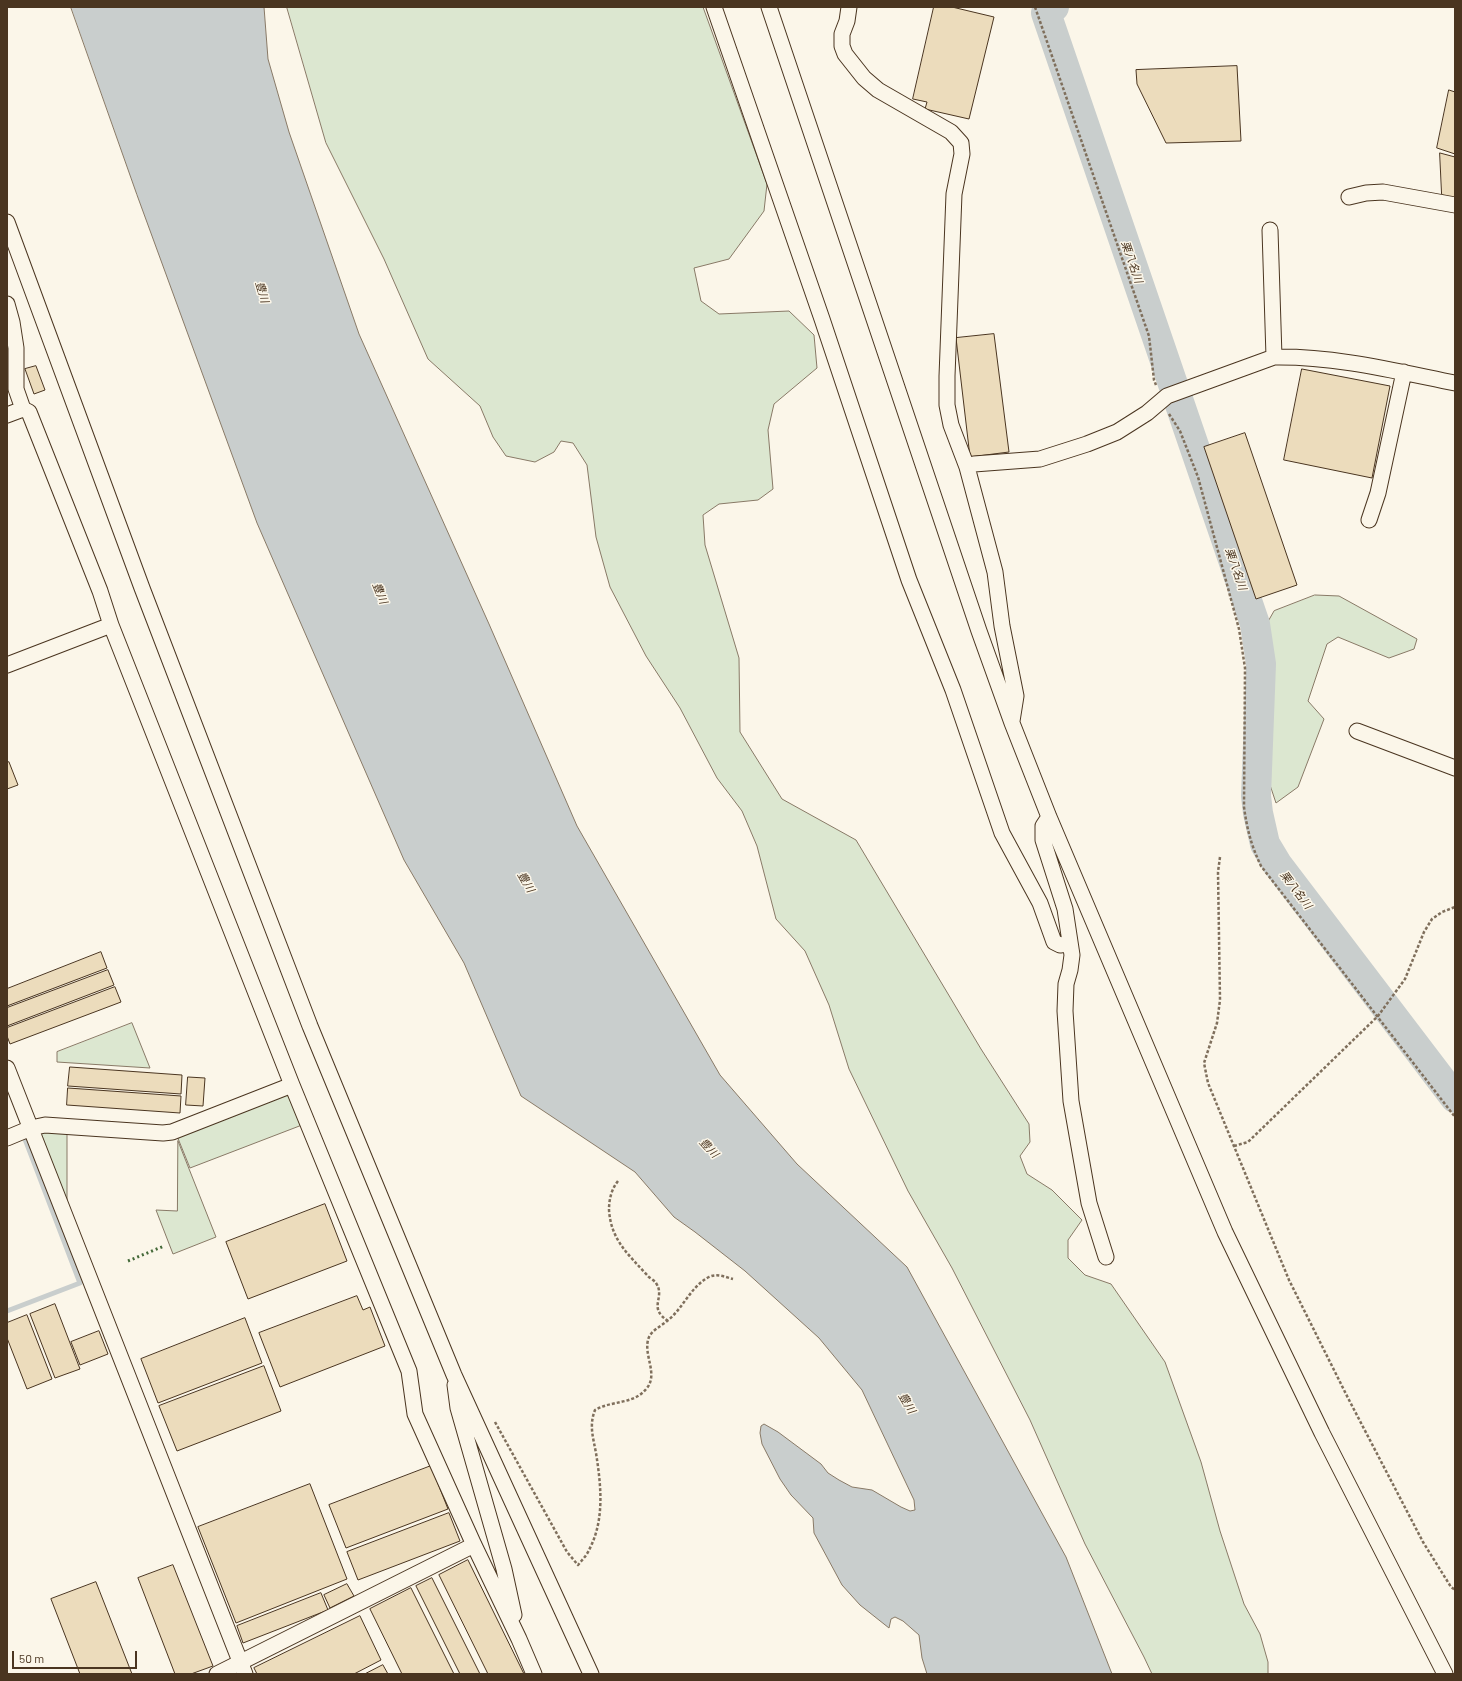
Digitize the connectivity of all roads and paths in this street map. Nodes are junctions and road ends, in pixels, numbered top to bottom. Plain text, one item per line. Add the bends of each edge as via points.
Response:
1 (714, 7) edge
2 (768, 7) edge
3 (849, 7) edge
4 (1035, 7) edge
5 (1349, 197) dead end
6 (1455, 206) edge
7 (7, 222) edge
8 (1270, 230) dead end
9 (7, 304) edge
10 (1274, 356) junction
11 (1404, 372) junction
12 (1455, 383) edge
13 (1165, 398) junction
14 (23, 409) junction
15 (7, 415) edge
16 (967, 467) junction
17 (1369, 520) dead end
18 (111, 625) junction
19 (7, 665) edge
20 (1012, 723) junction
21 (1357, 731) dead end
22 (1455, 768) edge
23 (1049, 817) junction
24 (1220, 857) dead end
25 (1455, 907) edge
26 (1069, 939) junction
27 (1378, 1016) junction
28 (7, 1068) edge
29 (292, 1085) junction
30 (1455, 1117) edge
31 (30, 1128) junction
32 (7, 1138) edge
33 (1234, 1146) junction
34 (618, 1182) dead end
35 (1106, 1257) dead end
36 (733, 1279) dead end
37 (668, 1321) junction
38 (454, 1375) junction
39 (491, 1415) dead end
40 (474, 1546) junction
41 (1455, 1590) edge
42 (519, 1639) junction
43 (242, 1668) edge
44 (217, 1674) edge
45 (534, 1674) edge
46 (591, 1674) edge
47 (1445, 1674) edge

1 - 26 street via 910,580 1002,833 1040,903 1054,942 1060,946 1066,944
2 - 20 street
3 - 16 street via 842,34 842,46 845,54 864,78 878,90 951,132 961,143 962,154 954,194 947,405 951,425
4 - 13 path via 1149,336 1154,380
5 - 6 street via 1383,192
7 - 38 street via 142,588 307,1019
8 - 10 street
9 - 14 street via 16,348 16,389
10 - 11 street via 1356,362
10 - 13 street
11 - 12 street
11 - 17 street via 1378,493
13 - 16 street via 1117,432 1087,444 1040,459 974,464
13 - 27 path via 1167,412 1180,431 1198,477 1239,629 1245,668 1244,807 1252,847 1261,866
14 - 15 street
14 - 18 street via 29,412
16 - 20 street via 995,572 1002,626 1016,696
18 - 19 street
18 - 29 street
20 - 23 street
21 - 22 street
23 - 26 street via 1043,826 1043,840 1065,909
23 - 47 street via 1225,1232 1322,1433
24 - 33 path via 1220,1000 1217,1023 1204,1063 1208,1083
25 - 27 path via 1432,919 1405,979
26 - 35 street via 1072,955 1066,984 1065,1011 1071,1101 1089,1203
27 - 30 path
27 - 33 path via 1248,1142
28 - 31 street
29 - 31 street via 167,1133 45,1125
29 - 40 street via 409,1371 415,1414
31 - 32 street
31 - 43 street
33 - 41 path via 1289,1280 1423,1542
34 - 37 path via 613,1188 609,1206 613,1234 656,1283 659,1297 657,1311
36 - 37 path via 720,1275 710,1277 692,1291
37 - 39 path via 653,1332 648,1340 651,1363 648,1386 636,1398 594,1410 592,1433 596,1452 600,1517 589,1551 578,1564 567,1552
38 - 42 street via 458,1408 504,1569
38 - 46 street
40 - 42 street
40 - 43 street
42 - 45 street
43 - 44 street

